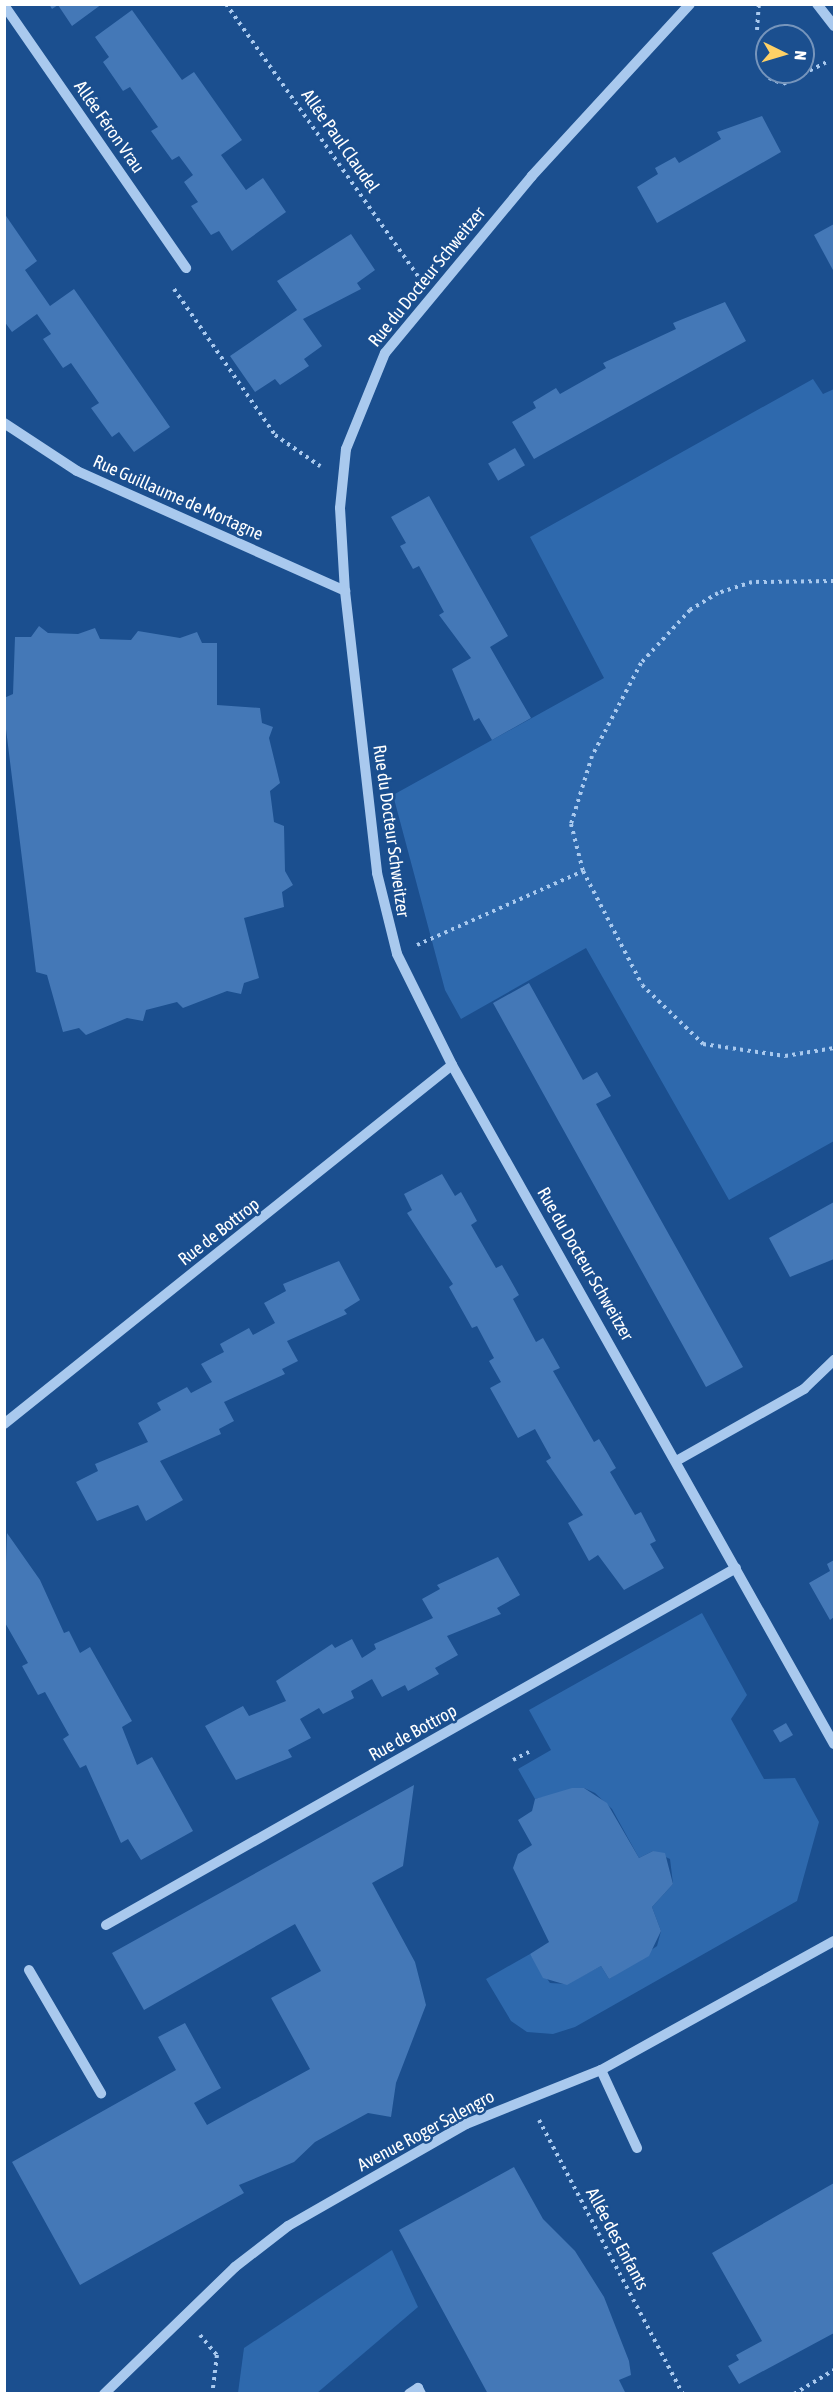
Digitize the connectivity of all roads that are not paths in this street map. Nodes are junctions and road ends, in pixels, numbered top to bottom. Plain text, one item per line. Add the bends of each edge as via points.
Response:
1 (4, 4) edge
2 (690, 4) edge
3 (817, 4) edge
4 (834, 26) edge
5 (186, 268) dead end
6 (4, 423) edge
7 (345, 591) junction
8 (453, 1065) junction
9 (834, 1360) edge
10 (4, 1424) edge
11 (678, 1461) junction
12 (736, 1568) junction
13 (834, 1744) edge
14 (106, 1925) dead end
15 (834, 1941) edge
16 (29, 1970) dead end
17 (601, 2070) junction
18 (101, 2093) dead end
19 (637, 2148) dead end
20 (105, 2394) edge
21 (409, 2394) edge
22 (421, 2394) edge

1 - 5 street, Allée Féron Vrau
2 - 7 street, Rue du Docteur Schweitzer via 613,84 431,294 373,375 353,423 341,480
3 - 4 street
6 - 7 street, Rue Guillaume de Mortagne via 77,471
7 - 8 street, Rue du Docteur Schweitzer via 377,873 397,954
8 - 10 street, Rue de Bottrop
8 - 11 street, Rue du Docteur Schweitzer
9 - 11 street via 804,1389
11 - 12 street, Rue du Docteur Schweitzer
12 - 13 street, Rue du Docteur Schweitzer
12 - 14 street, Rue de Bottrop
15 - 17 street, Avenue Roger Salengro
16 - 18 street
17 - 19 street
17 - 20 street, Avenue Roger Salengro via 466,2124 288,2226 184,2316
21 - 22 street via 418,2388

